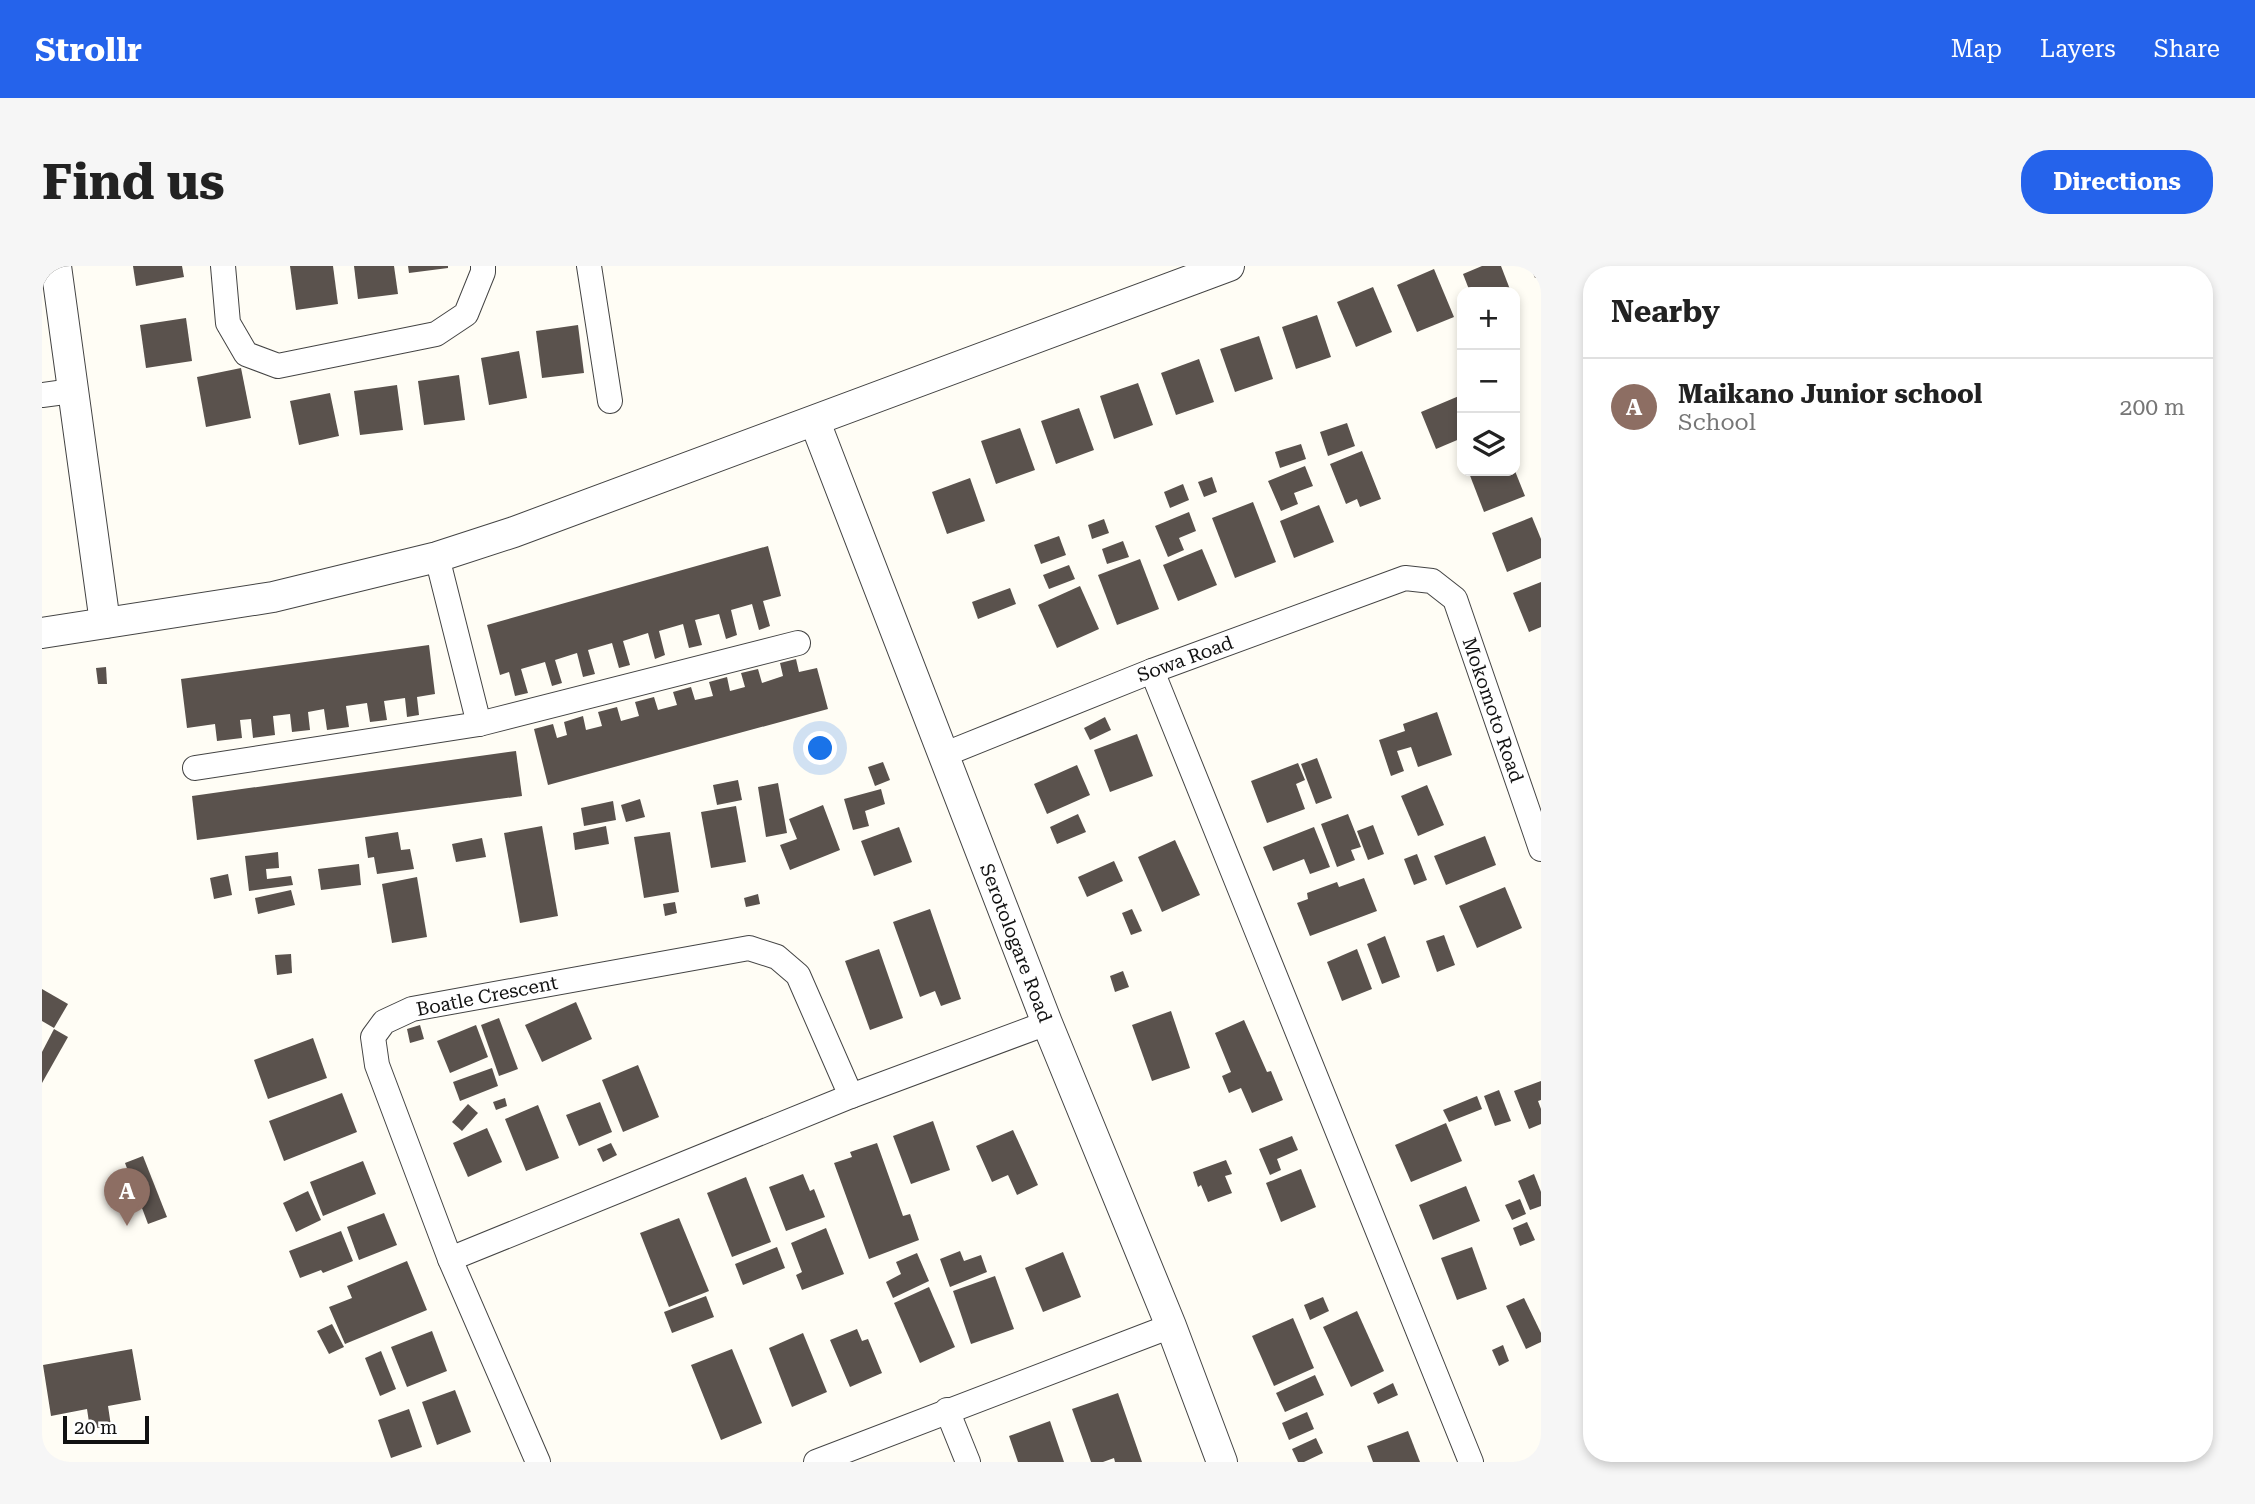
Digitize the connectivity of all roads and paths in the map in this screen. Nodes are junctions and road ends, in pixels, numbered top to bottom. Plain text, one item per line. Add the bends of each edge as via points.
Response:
1 (57, 266) edge
2 (223, 266) edge
3 (483, 266) edge
4 (589, 266) edge
5 (1229, 266) edge
6 (72, 391) junction
7 (42, 395) edge
8 (610, 401) dead end
9 (815, 422) junction
10 (437, 557) junction
11 (1432, 581) joint
12 (104, 623) junction
13 (42, 633) edge
14 (798, 643) dead end
15 (1152, 671) junction
16 (479, 723) junction
17 (943, 755) junction
18 (195, 768) dead end
19 (1541, 849) edge
20 (1047, 1023) junction
21 (851, 1097) junction
22 (450, 1259) junction
23 (1171, 1326) junction
24 (947, 1410) junction
25 (538, 1462) edge
26 (816, 1462) edge
27 (968, 1462) edge
28 (1222, 1462) edge
29 (1471, 1462) edge

1 - 6 street
2 - 3 street via 228,323 246,354 278,366 436,334 466,314
4 - 8 street
5 - 9 street
6 - 7 street
6 - 12 street
9 - 10 street
9 - 17 street, Serotologare Road
10 - 12 street via 273,597
10 - 16 street
11 - 15 street, Sowa Road via 1405,578
11 - 19 street, Mokomoto Road via 1455,599
12 - 13 street
14 - 16 street
15 - 17 street, Sowa Road
15 - 29 street
16 - 18 street
17 - 20 street, Serotologare Road
20 - 21 street
20 - 23 street, Serotologare Road
21 - 22 street
21 - 22 street, Boatle Crescent via 798,975 777,957 749,947 412,1009 384,1022 373,1037 377,1065
22 - 25 street, Boatle Crescent
23 - 24 street
23 - 28 street, Serotologare Road
24 - 26 street
24 - 27 street

